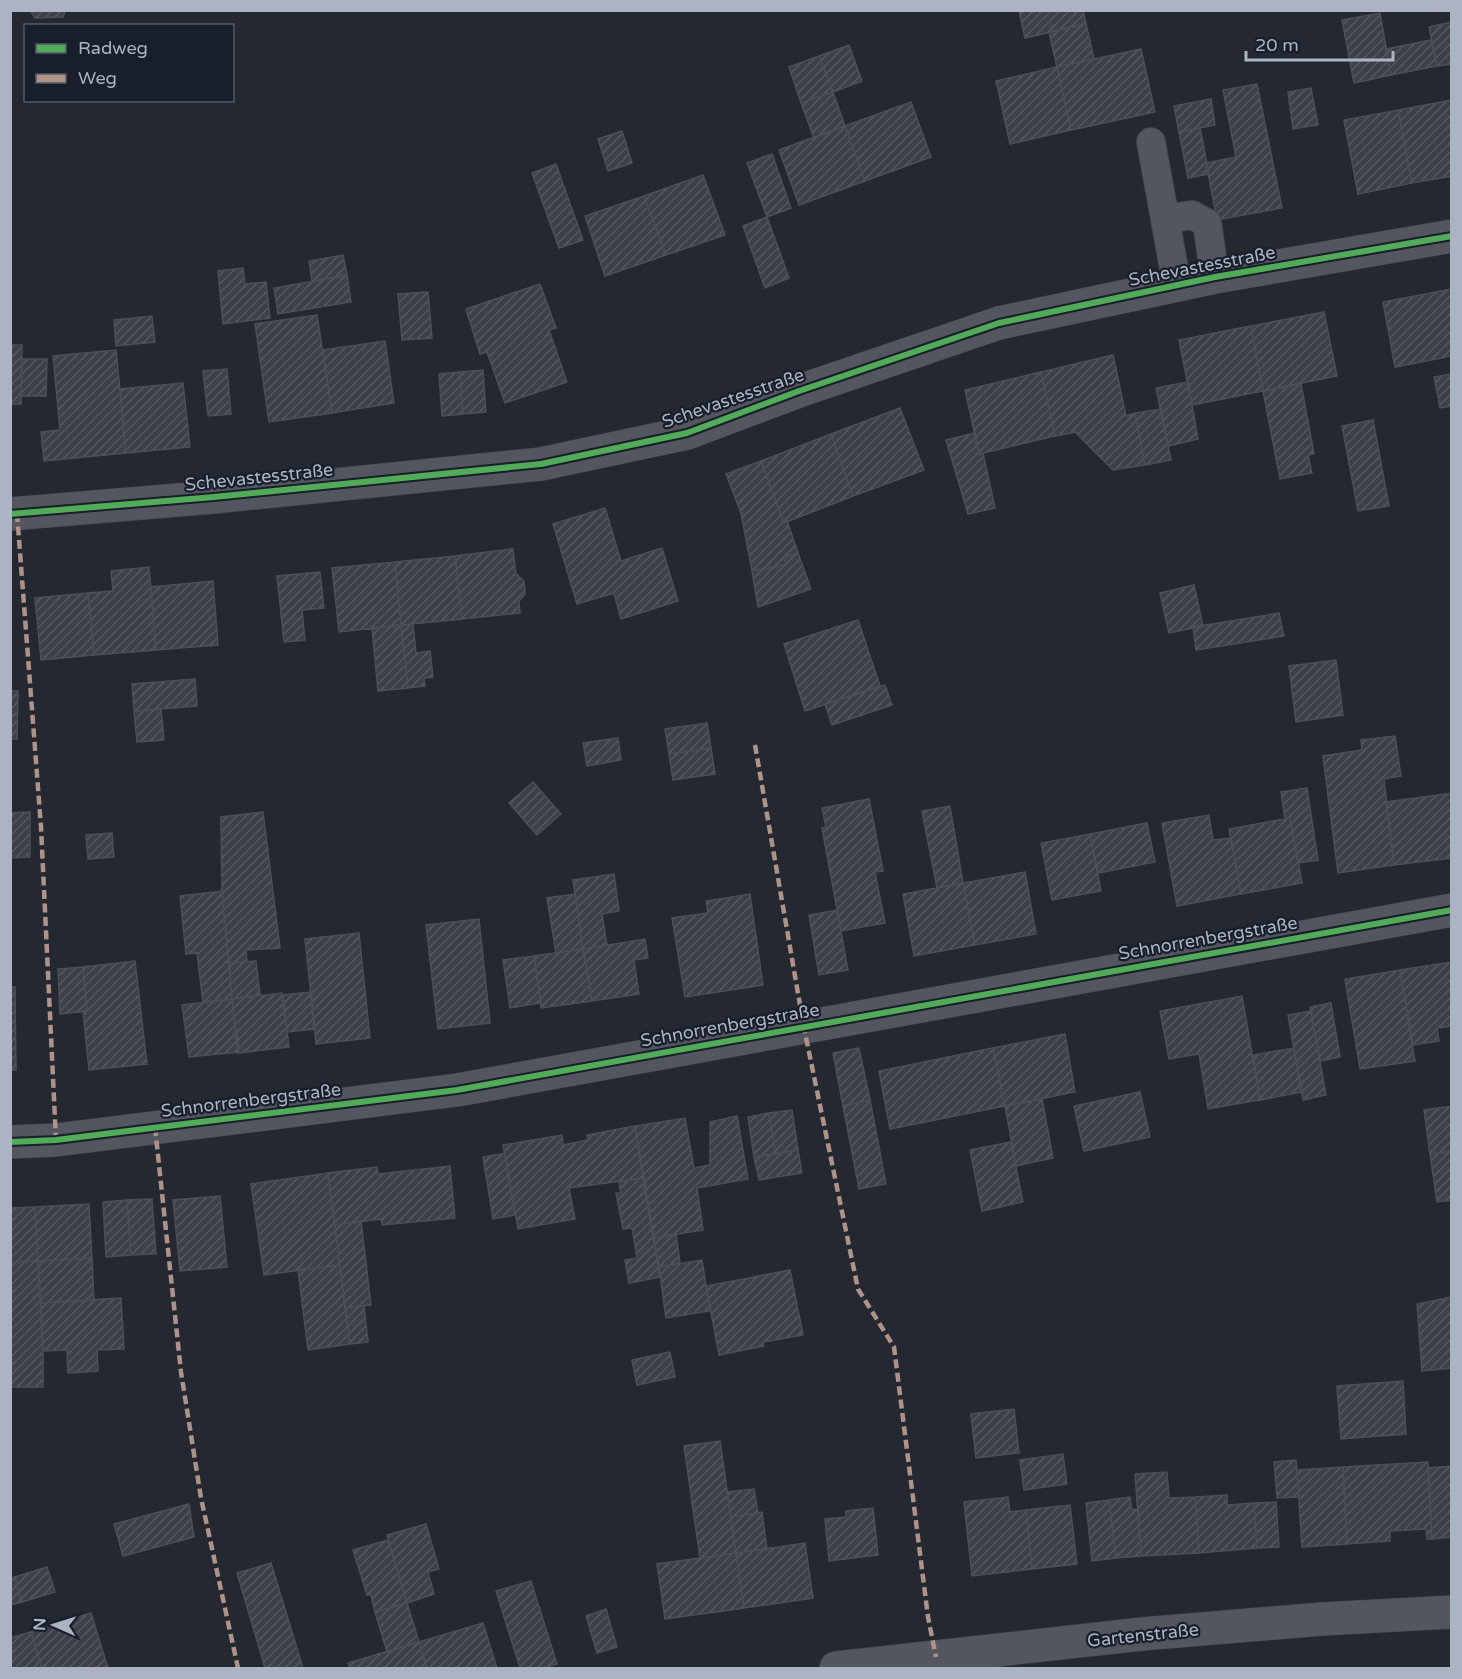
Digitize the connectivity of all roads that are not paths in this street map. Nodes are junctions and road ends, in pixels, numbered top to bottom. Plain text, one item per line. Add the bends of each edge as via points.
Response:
1 (1150, 142) dead end
2 (1165, 219) junction
3 (1452, 236) edge
4 (1215, 277) junction
5 (1177, 285) junction
6 (10, 514) edge
7 (1452, 910) edge
8 (10, 1142) edge
9 (1452, 1611) edge
10 (836, 1668) edge

1 - 2 lane
2 - 4 lane via 1192,215 1207,223
2 - 5 lane
3 - 4 street, Schevastesstraße
4 - 5 street, Schevastesstraße
5 - 6 street, Schevastesstraße via 999,323 687,433 542,464
7 - 8 street, Schnorrenbergstraße via 457,1090 56,1140
9 - 10 street, Gartenstraße via 1142,1634

